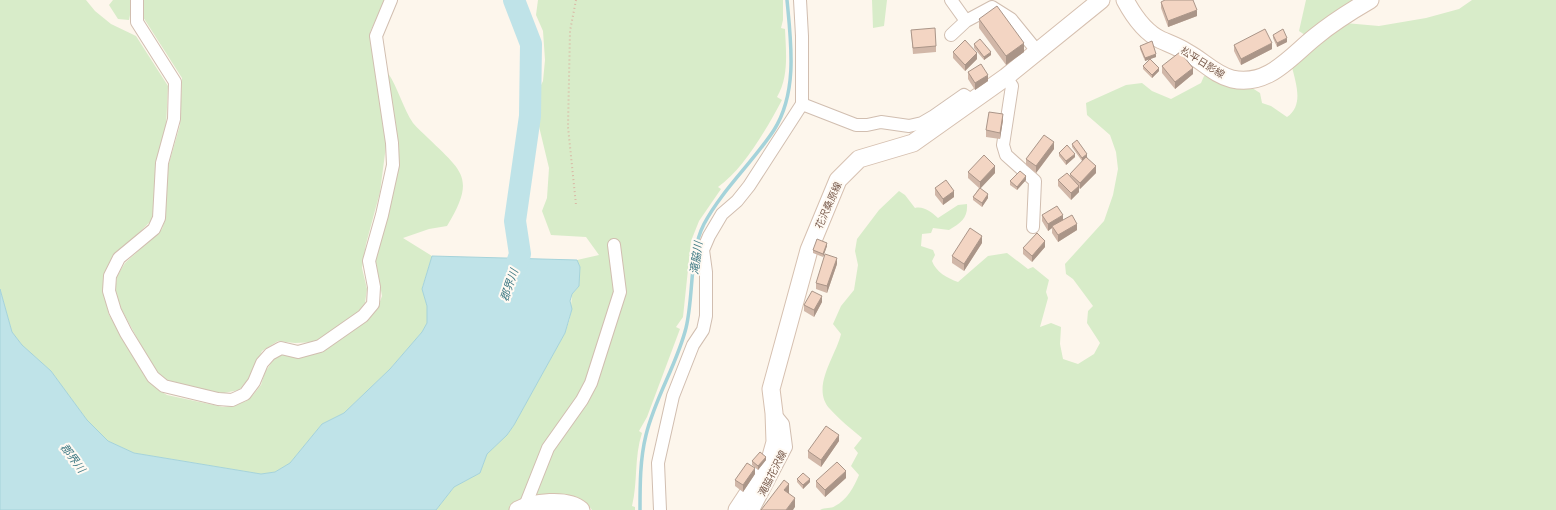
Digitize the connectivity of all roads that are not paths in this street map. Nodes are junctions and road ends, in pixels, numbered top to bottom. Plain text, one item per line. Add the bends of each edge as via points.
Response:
1 (137, 0) edge
2 (391, 0) edge
3 (800, 0) edge
4 (951, 0) edge
5 (1101, 0) edge
6 (1125, 0) edge
7 (1370, 0) edge
8 (966, 21) junction
9 (951, 35) dead end
10 (1037, 51) junction
11 (1006, 77) junction
12 (973, 101) junction
13 (802, 104) junction
14 (1033, 226) dead end
15 (614, 245) dead end
16 (774, 413) junction
17 (521, 508) edge
18 (581, 510) edge
19 (660, 510) edge
20 (737, 510) edge
21 (753, 510) edge

1 - 2 street via 137,22 175,82 174,119 162,163 159,218 154,229 119,258 110,276 109,291 115,311 152,377 164,386 232,400 246,394 262,363 270,354 281,348 298,352 320,346 363,316 373,304 374,287 369,261 393,165 376,36
3 - 13 street
4 - 8 street
5 - 10 main road, 花沢桑原線
6 - 7 main road, 松平日影線 via 1145,29 1159,39 1179,47 1222,76 1252,80 1269,75 1347,13
8 - 9 street
8 - 10 street via 992,7 1011,19
10 - 11 main road, 花沢桑原線
11 - 12 main road, 花沢桑原線
11 - 14 street via 1012,86 1003,146 1006,155 1035,181
12 - 13 street via 964,95 922,123 909,126 881,122 856,124
12 - 16 main road, 花沢桑原線 via 913,143 859,159 838,180 809,250 770,389
13 - 19 street via 749,186 722,214 703,250 706,316 703,330 687,357 673,396 658,463
15 - 17 street via 620,292 591,384 548,448
16 - 20 main road, 花沢桑原線 via 775,442 770,460
16 - 21 street, 滝脇花沢線 via 783,424 786,447
17 - 18 main road via 564,502 576,505

